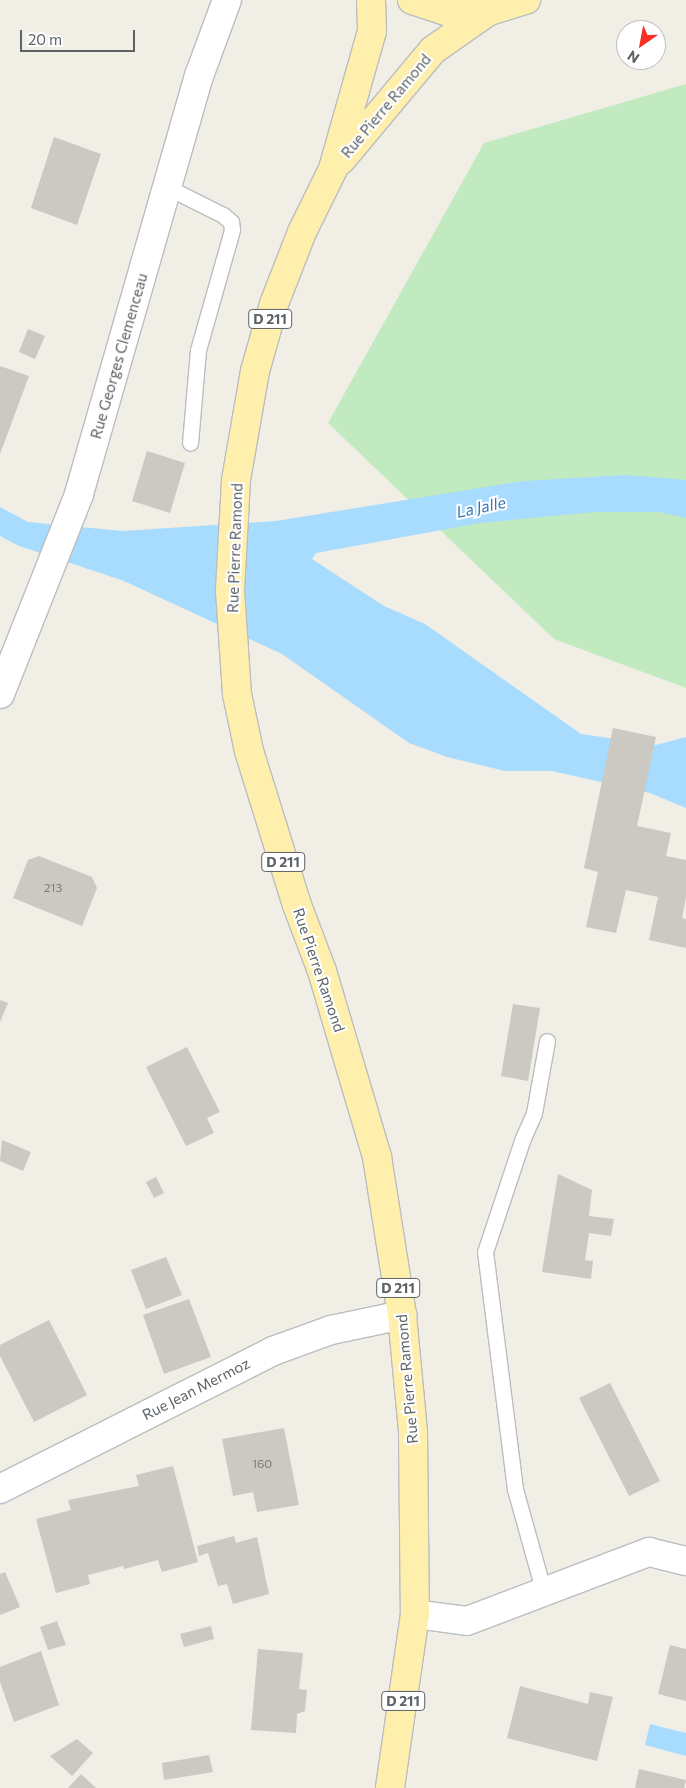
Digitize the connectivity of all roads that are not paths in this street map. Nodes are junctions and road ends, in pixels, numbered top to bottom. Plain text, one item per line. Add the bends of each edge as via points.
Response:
1 (371, 0) edge
2 (412, 0) edge
3 (526, 0) edge
4 (229, 4) edge
5 (489, 11) junction
6 (334, 169) junction
7 (168, 188) junction
8 (190, 443) dead end
9 (0, 694) edge
10 (548, 1041) dead end
11 (402, 1315) junction
12 (0, 1488) edge
13 (686, 1561) edge
14 (544, 1593) junction
15 (415, 1614) junction
16 (390, 1788) edge

1 - 6 main road, Rue Pierre Ramond / D 211 via 372,31
2 - 5 main road via 446,11
3 - 5 main road
4 - 7 street, Rue Georges Clemenceau via 200,76
5 - 6 main road, Rue Pierre Ramond / D 211 via 433,50
6 - 11 main road, Rue Pierre Ramond / D 211 via 302,232 274,304 255,372 236,480 230,591 237,694 249,751 297,905 322,971 377,1157
7 - 8 lane via 224,215 231,222 232,230 198,350
7 - 9 street, Rue Georges Clemenceau via 79,494
10 - 14 lane via 534,1113 485,1252 515,1489
11 - 12 street, Rue Jean Mermoz via 331,1330 273,1351
11 - 15 main road, Rue Pierre Ramond / D 211 via 413,1432
13 - 14 street via 649,1552
14 - 15 street via 467,1621
15 - 16 main road, Rue Pierre Ramond / D 211

